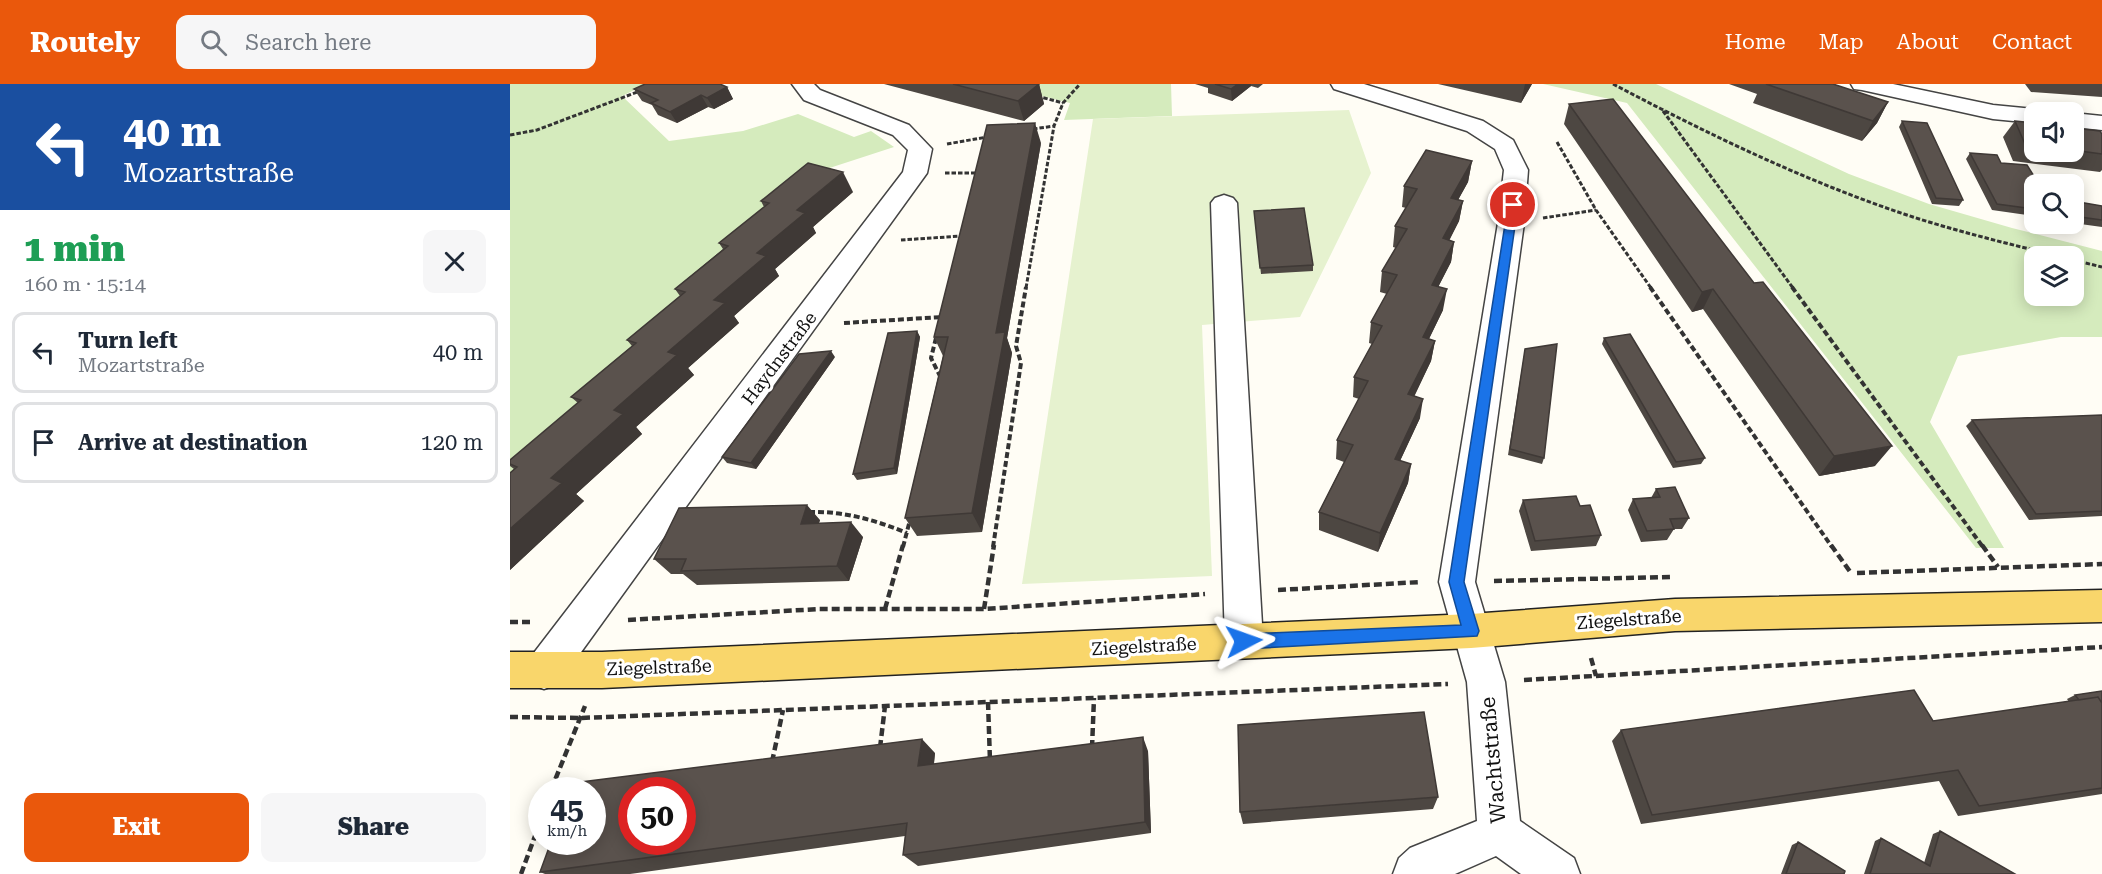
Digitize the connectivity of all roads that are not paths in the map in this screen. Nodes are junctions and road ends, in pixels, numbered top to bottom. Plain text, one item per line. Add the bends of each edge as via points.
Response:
1 (803, 84) edge
2 (1342, 84) edge
3 (1862, 84) edge
4 (1973, 84) edge
5 (1993, 112) junction
6 (2024, 115) edge
7 (2084, 121) edge
8 (2102, 123) edge
9 (1224, 203) dead end
10 (2102, 606) edge
11 (1471, 631) junction
12 (1244, 641) junction
13 (527, 670) edge
14 (1500, 833) junction
15 (1415, 874) edge
16 (1558, 874) edge

1 - 13 street, Haydnstraße via 812,95 901,130 920,149 915,173 581,622
2 - 11 street, Wachtstraße via 1475,126 1505,145 1516,170 1456,582
3 - 5 street
4 - 5 street
5 - 6 street
7 - 8 street
9 - 12 street
10 - 11 main road, Ziegelstraße via 1675,615
11 - 12 main road, Ziegelstraße
11 - 14 street, Wachtstraße via 1486,682
12 - 13 main road, Ziegelstraße via 602,670
14 - 15 street, Wachtstraße via 1426,864
14 - 16 street

